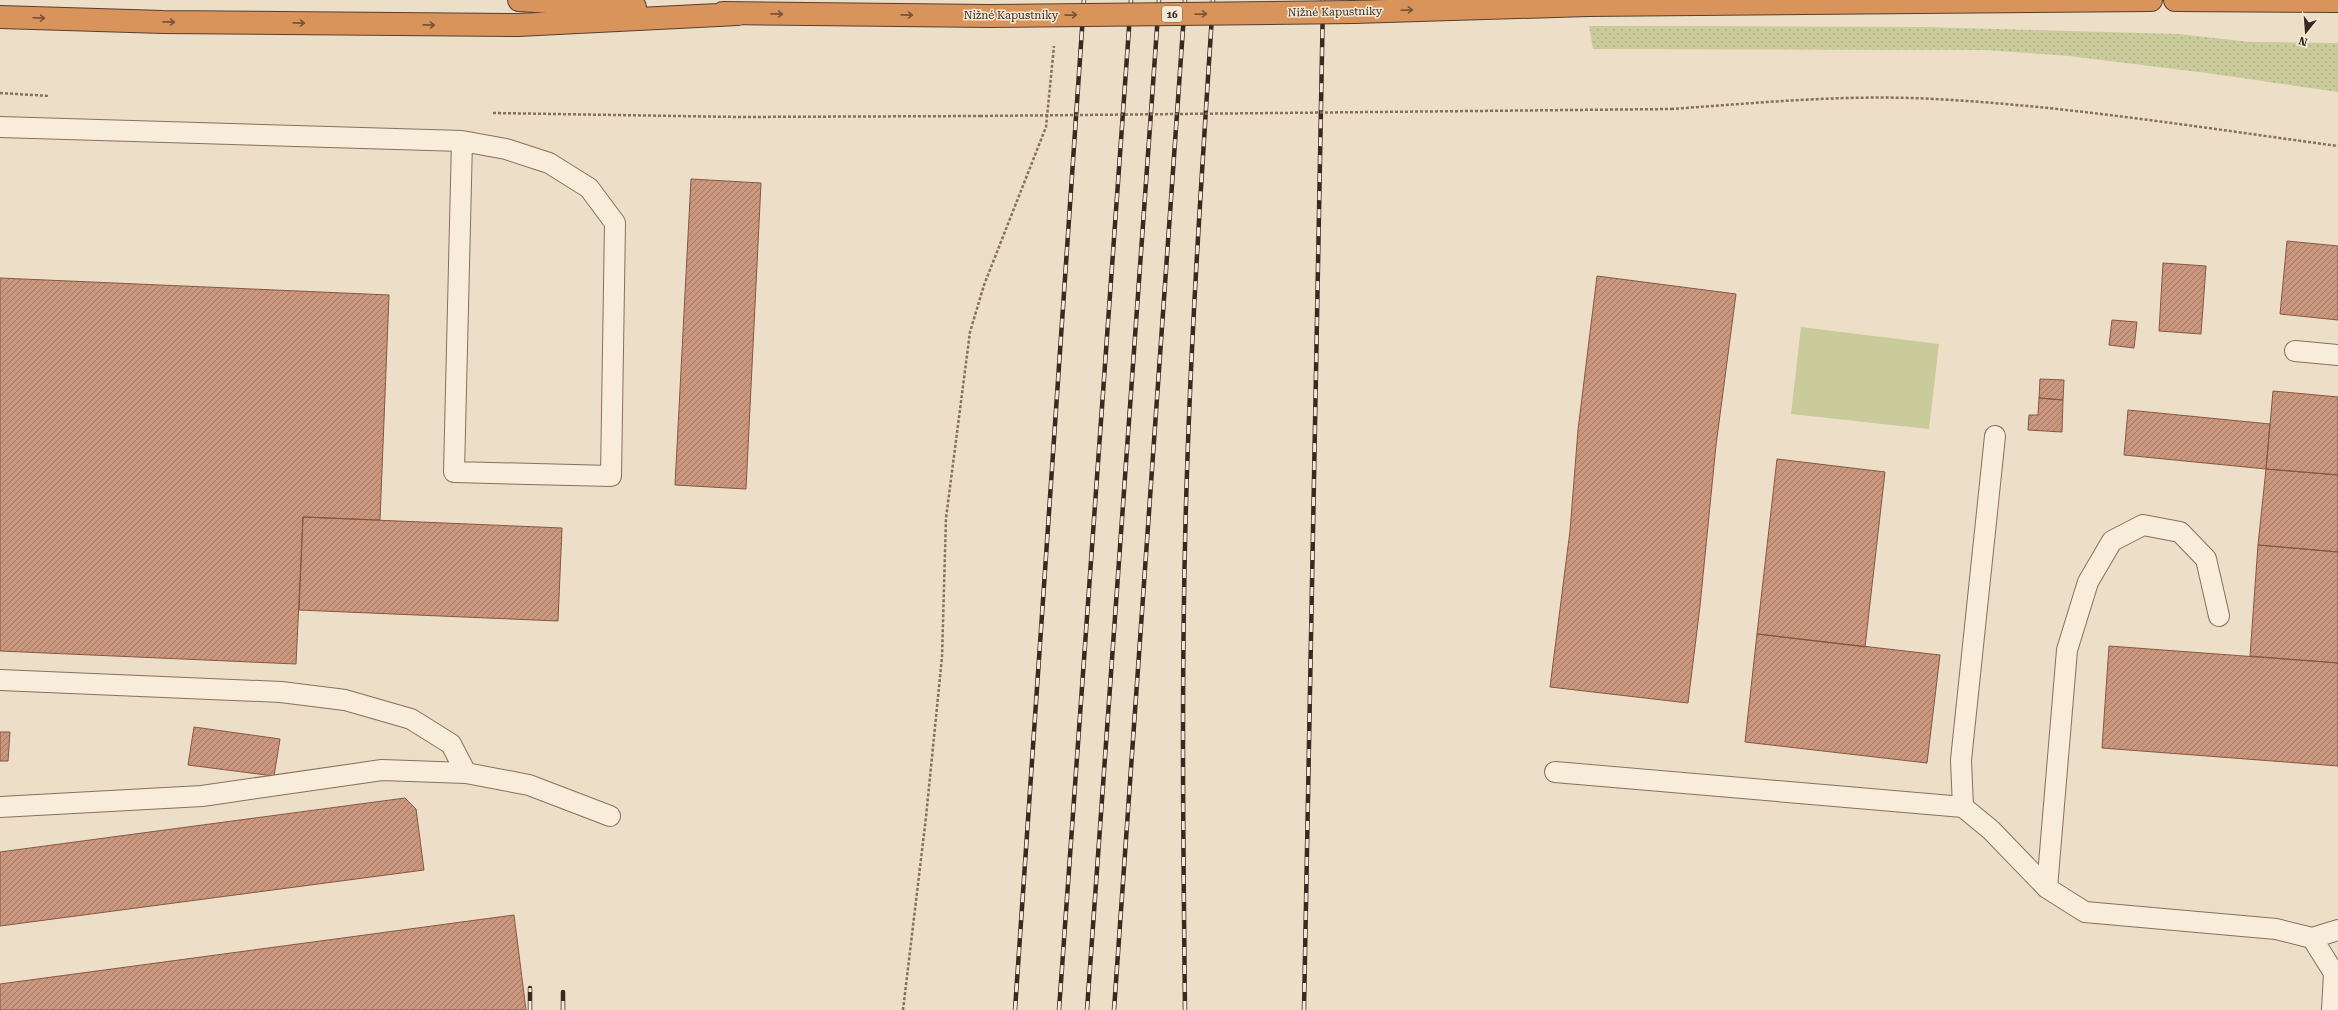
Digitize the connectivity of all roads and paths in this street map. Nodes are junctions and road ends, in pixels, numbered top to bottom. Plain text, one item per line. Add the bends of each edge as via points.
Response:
1 (519, 0) edge
2 (2151, 0) edge
3 (2175, 0) edge
4 (2332, 2) edge
5 (738, 14) junction
6 (0, 17) edge
7 (1055, 40) dead end
8 (0, 93) edge
9 (54, 96) dead end
10 (487, 113) dead end
11 (0, 127) edge
12 (462, 141) junction
13 (2338, 146) edge
14 (2295, 352) dead end
15 (2338, 355) edge
16 (1995, 436) dead end
17 (2219, 616) dead end
18 (0, 680) edge
19 (1555, 772) dead end
20 (466, 774) junction
21 (0, 807) edge
22 (1963, 807) junction
23 (610, 816) dead end
24 (2047, 888) junction
25 (2338, 930) edge
26 (2312, 938) junction
27 (903, 1010) edge
28 (2332, 1010) edge

1 - 5 highway, Nižné Kapustníky / 16
5 -> 2 highway, Nižné Kapustníky / 16, bridge via 990,16 1354,12 1588,5
3 - 4 highway
6 -> 5 highway via 163,22 518,25
7 - 27 path via 1046,127 986,278 970,332 946,518 942,657
8 - 9 path
10 - 13 path, bridge via 739,117 980,116 1671,109 1817,99 1932,99 2068,110
11 - 12 lane
12 - 12 lane via 506,149 549,163 589,188 615,224 610,476 454,472
14 - 15 lane
16 - 22 lane via 1961,760
17 - 24 lane via 2206,560 2180,532 2143,526 2112,541 2088,582 2067,650
18 - 20 lane via 281,692 345,700 418,723 451,744
19 - 22 lane
20 - 21 lane via 382,770 202,796
20 - 23 lane via 529,785
22 - 24 lane via 1991,830
24 - 26 lane via 2085,912 2276,929
25 - 26 lane
26 - 28 lane via 2334,973

